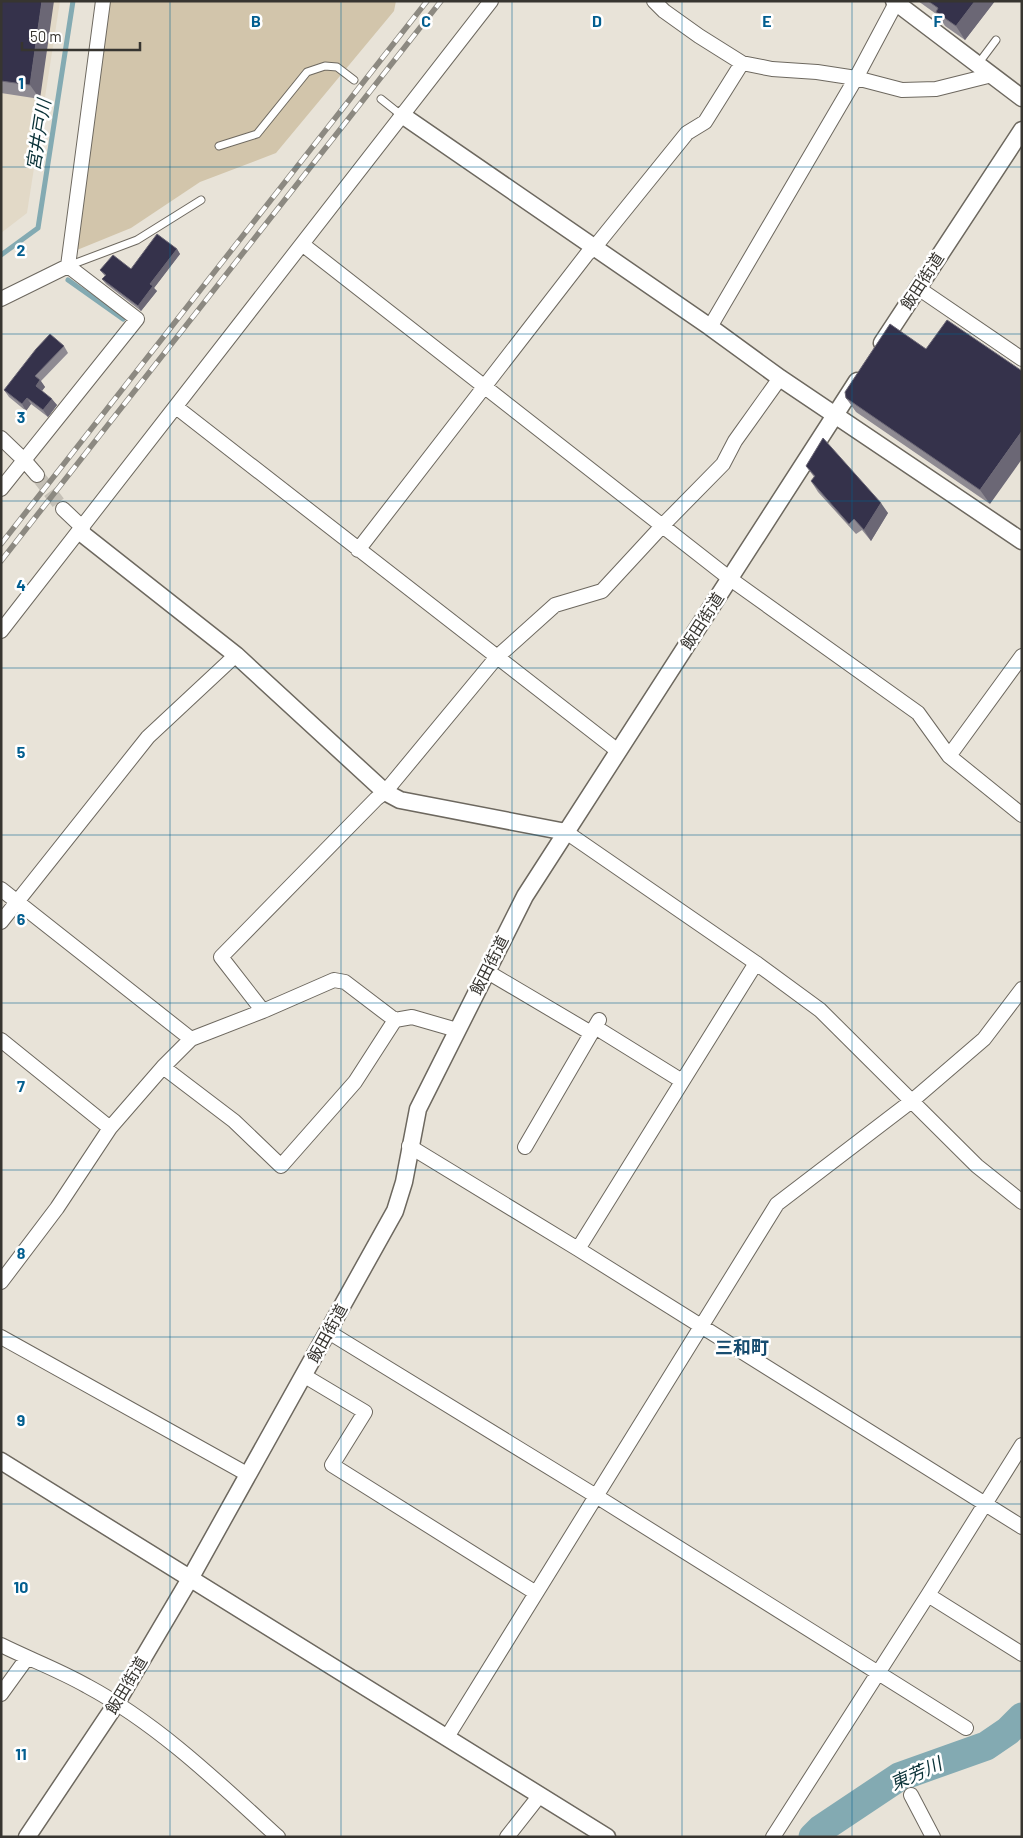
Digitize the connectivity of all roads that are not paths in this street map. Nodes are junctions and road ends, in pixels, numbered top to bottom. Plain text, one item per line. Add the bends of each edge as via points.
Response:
1 (103, 1) edge
2 (491, 1) edge
3 (654, 1) edge
4 (896, 2) edge
5 (996, 40) dead end
6 (742, 63) junction
7 (978, 64) junction
8 (992, 75) junction
9 (856, 78) junction
10 (354, 80) dead end
11 (1022, 98) edge
12 (381, 99) dead end
13 (402, 115) junction
14 (1022, 130) edge
15 (219, 146) dead end
16 (201, 200) dead end
17 (302, 244) junction
18 (594, 248) junction
19 (68, 266) junction
20 (918, 288) junction
21 (1, 299) edge
22 (710, 327) junction
23 (1022, 359) edge
24 (780, 378) junction
25 (485, 387) junction
26 (176, 407) junction
27 (835, 414) junction
28 (1, 438) edge
29 (24, 460) junction
30 (37, 475) tunnel mouth
31 (1, 489) edge
32 (63, 509) tunnel mouth
33 (663, 525) junction
34 (81, 530) junction
35 (1022, 541) edge
36 (358, 550) junction
37 (729, 578) junction
38 (1, 631) edge
39 (236, 655) junction
40 (1022, 656) edge
41 (496, 658) junction
42 (618, 751) junction
43 (949, 756) junction
44 (386, 792) junction
45 (1022, 815) edge
46 (566, 832) junction
47 (1, 889) edge
48 (18, 902) junction
49 (1, 922) edge
50 (756, 963) junction
51 (486, 971) junction
52 (1022, 989) edge
53 (263, 1011) junction
54 (395, 1020) junction
55 (595, 1027) junction
56 (456, 1030) junction
57 (191, 1039) junction
58 (1, 1040) edge
59 (164, 1067) junction
60 (682, 1081) junction
61 (913, 1100) junction
62 (110, 1128) junction
63 (409, 1146) junction
64 (525, 1147) dead end
65 (1022, 1202) edge
66 (578, 1249) junction
67 (1, 1282) edge
68 (702, 1327) junction
69 (327, 1331) junction
70 (1, 1337) edge
71 (303, 1375) junction
72 (1022, 1445) edge
73 (1, 1461) edge
74 (247, 1474) junction
75 (596, 1496) junction
76 (986, 1504) junction
77 (1022, 1527) edge
78 (191, 1577) junction
79 (536, 1593) junction
80 (928, 1595) junction
81 (1, 1645) edge
82 (1022, 1654) edge
83 (27, 1658) junction
84 (878, 1673) junction
85 (1, 1694) edge
86 (116, 1704) junction
87 (966, 1728) dead end
88 (447, 1737) junction
89 (540, 1795) junction
90 (911, 1796) dead end
91 (27, 1837) edge
92 (278, 1837) edge
93 (508, 1837) edge
94 (607, 1837) edge
95 (773, 1837) edge
96 (932, 1837) edge

1 - 19 street
2 - 13 street
3 - 6 street via 699,36
4 - 7 street
4 - 9 street
5 - 7 lane
6 - 9 street
6 - 18 street via 705,122 687,133
7 - 8 street
8 - 9 street via 936,89 902,90
8 - 11 street
9 - 22 street
10 - 15 lane via 337,67 325,66 307,72 256,134
12 - 13 lane
13 - 17 street
13 - 18 street
14 - 20 street, 飯田街道
16 - 19 lane via 138,240
17 - 25 street
17 - 26 street
18 - 22 street
18 - 25 street
19 - 21 street
19 - 29 street via 137,318
20 - 23 street
20 - 27 street, 飯田街道
22 - 24 street
24 - 27 street
24 - 33 street via 735,441 723,464
25 - 33 street
25 - 36 street
26 - 34 street
26 - 36 street
27 - 35 street
27 - 37 street, 飯田街道
28 - 29 street
29 - 30 street
29 - 31 street
32 - 34 street
33 - 37 street
33 - 41 street via 602,591 554,605
34 - 38 street
34 - 39 street
36 - 41 street
37 - 42 street, 飯田街道
37 - 43 street via 918,713
39 - 44 street
39 - 48 street via 148,738
40 - 43 street
41 - 42 street
41 - 44 street
42 - 46 street, 飯田街道
43 - 45 street
44 - 46 street via 400,800
44 - 53 street via 376,798 221,957
46 - 50 street
46 - 51 street, 飯田街道 via 524,896
47 - 48 street
48 - 49 street
48 - 57 street
50 - 60 street
50 - 61 street via 820,1010
51 - 55 street
51 - 56 street, 飯田街道
52 - 61 street via 984,1040
53 - 54 street via 334,980 345,982
53 - 57 street
54 - 56 street via 412,1017
54 - 59 street via 355,1082 281,1166 234,1121
55 - 60 street
55 - 64 street
56 - 63 street, 飯田街道 via 418,1109
57 - 59 street
58 - 62 street
59 - 62 street
60 - 66 street
61 - 65 street via 977,1166
61 - 68 street via 777,1204
62 - 67 street via 57,1208
63 - 66 street
63 - 69 street, 飯田街道 via 396,1211
66 - 68 street
68 - 75 street
68 - 76 street
69 - 71 street, 飯田街道
69 - 75 street
70 - 74 street
71 - 74 street, 飯田街道
71 - 79 street via 365,1412 332,1465
72 - 76 street
73 - 78 street
74 - 78 street, 飯田街道
75 - 79 street
75 - 84 street
76 - 77 street
76 - 80 street
78 - 86 street, 飯田街道
78 - 88 street
79 - 88 street
80 - 82 street
80 - 84 street
81 - 83 street
83 - 85 street
83 - 86 street via 87,1686
84 - 87 street
84 - 95 street
86 - 91 street, 飯田街道
86 - 92 street via 191,1758
88 - 89 street
89 - 93 street
89 - 94 street
90 - 96 street

